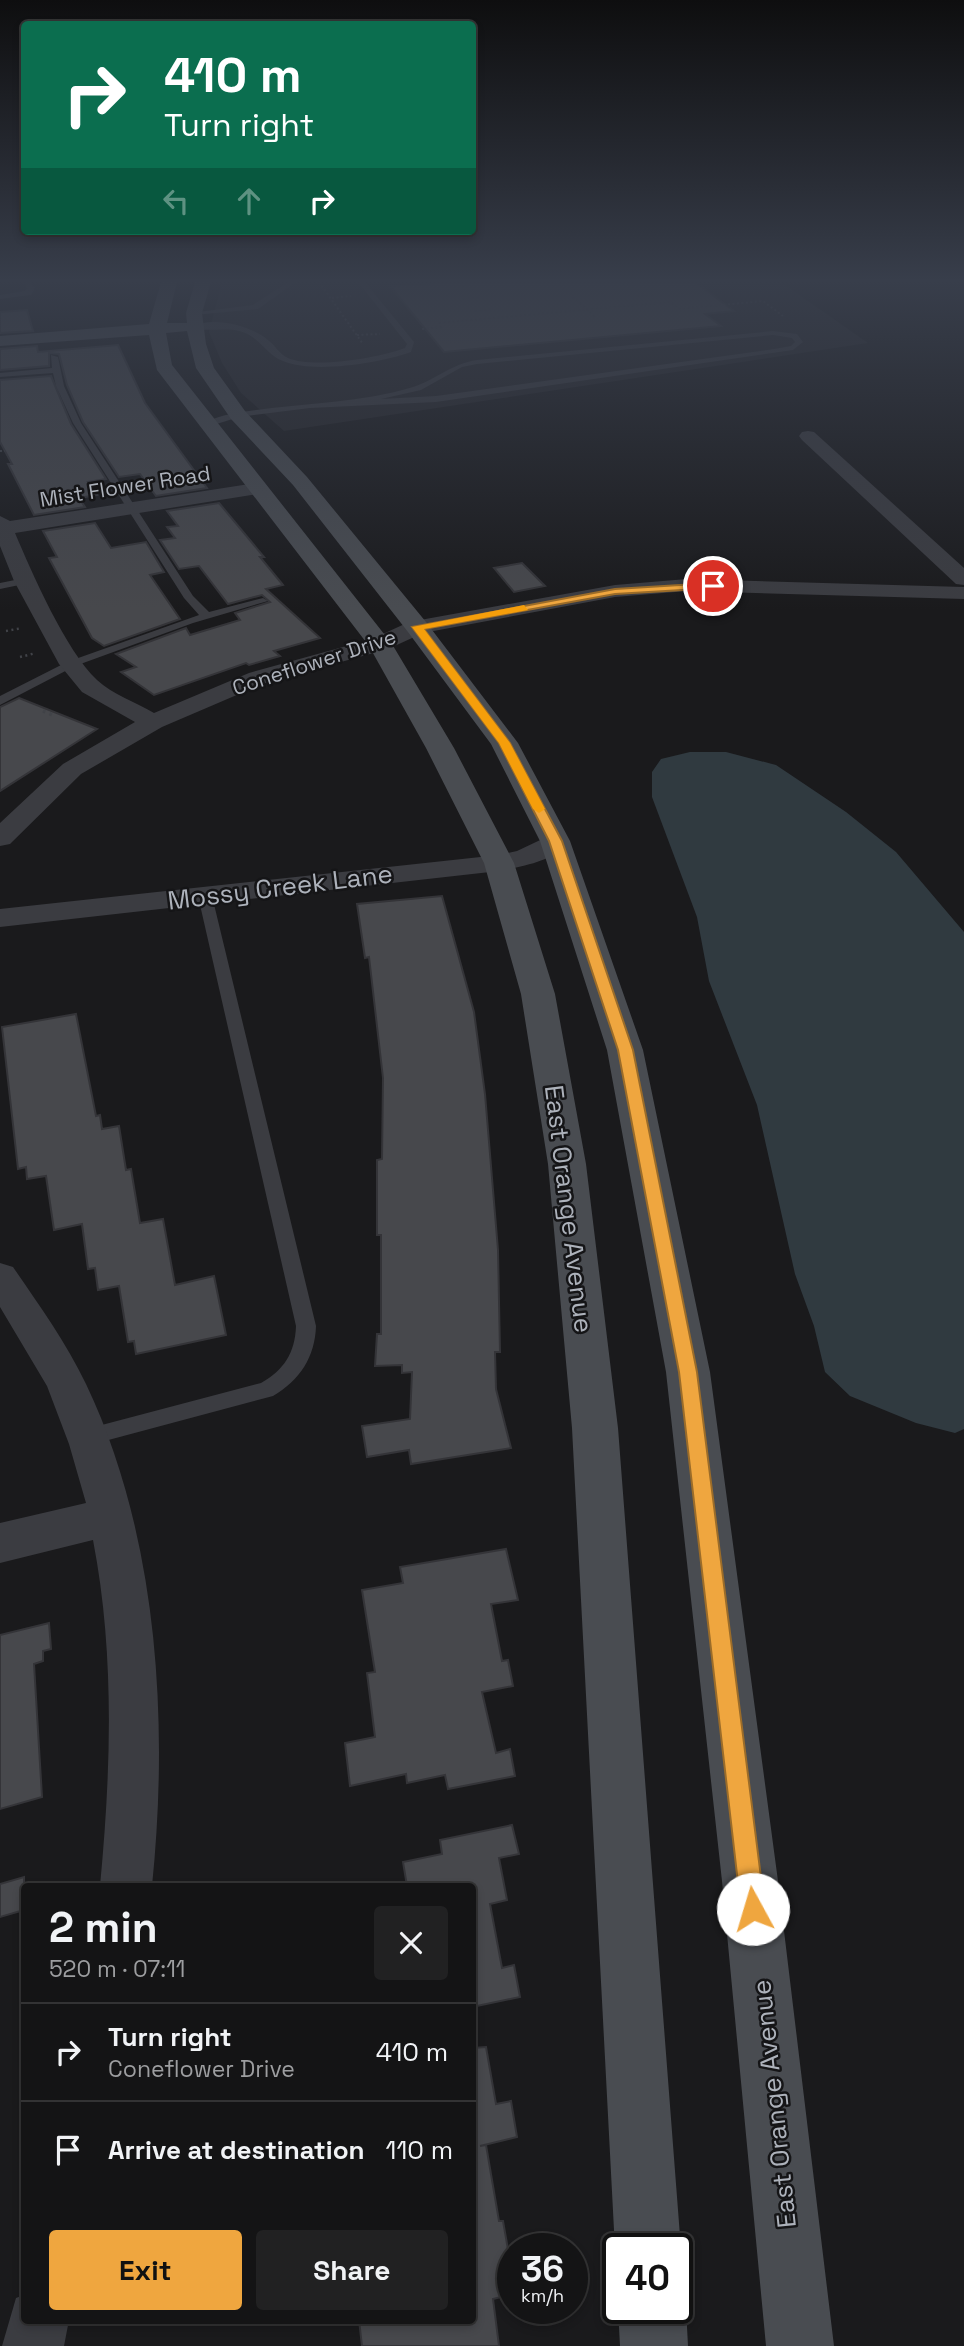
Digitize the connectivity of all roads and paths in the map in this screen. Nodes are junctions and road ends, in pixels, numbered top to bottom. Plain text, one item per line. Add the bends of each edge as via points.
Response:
1 (65, 391) edge
2 (182, 391) edge
3 (221, 391) edge
4 (403, 391) edge
5 (486, 391) edge
6 (361, 401) junction
7 (238, 415) junction
8 (206, 424) junction
9 (808, 436) dead end
10 (0, 451) edge
11 (5, 451) dead end
12 (256, 489) junction
13 (130, 509) junction
14 (1, 527) edge
15 (964, 579) edge
16 (25, 581) junction
17 (0, 586) edge
18 (964, 593) edge
19 (263, 601) dead end
20 (206, 616) junction
21 (362, 621) junction
22 (26, 627) dead end
23 (417, 627) junction
24 (6, 631) dead end
25 (380, 644) junction
26 (37, 653) dead end
27 (20, 657) dead end
28 (71, 664) junction
29 (0, 701) edge
30 (43, 711) dead end
31 (53, 715) dead end
32 (153, 722) junction
33 (0, 838) edge
34 (555, 841) junction
35 (499, 863) junction
36 (205, 896) junction
37 (0, 918) edge
38 (0, 1277) edge
39 (86, 1437) junction
40 (111, 1516) junction
41 (0, 1543) edge
42 (126, 1883) edge
43 (647, 2233) edge
44 (37, 2324) edge
45 (653, 2324) edge
46 (33, 2346) edge
47 (654, 2346) edge
48 (800, 2346) edge

1 - 13 lane via 77,423
2 - 8 street, East Orange Avenue
3 - 7 street, East Orange Avenue
4 - 6 lane
5 - 6 lane
6 - 7 lane
7 - 8 lane
7 - 23 street, East Orange Avenue via 300,481
8 - 12 street, East Orange Avenue
9 - 15 street
10 - 11 path
12 - 13 street, Mist Flower Road
12 - 21 street, East Orange Avenue
13 - 14 street, Mist Flower Road
13 - 20 lane
14 - 16 street
16 - 17 lane
16 - 28 street
18 - 23 street, Coneflower Drive via 687,585 615,592
19 - 20 lane
20 - 28 lane
21 - 23 street
21 - 25 street, East Orange Avenue
22 - 24 path
23 - 25 street, Coneflower Drive
23 - 34 street, East Orange Avenue via 505,743
25 - 32 street, Coneflower Drive via 257,678
25 - 35 street, East Orange Avenue
26 - 27 path
28 - 29 lane
28 - 32 street via 90,687
30 - 31 path
32 - 33 street, Coneflower Drive via 72,769
34 - 35 street, Mossy Creek Lane via 526,857
34 - 48 street, East Orange Avenue via 625,1050 688,1372
35 - 36 street, Mossy Creek Lane
35 - 43 street, East Orange Avenue via 538,994 568,1164 595,1428
36 - 37 street, Mossy Creek Lane
36 - 39 lane via 306,1326 306,1342 292,1371 266,1390
38 - 39 street via 66,1385
39 - 40 street
40 - 41 street
40 - 42 street via 135,1690 134,1810
44 - 46 street
45 - 47 street

